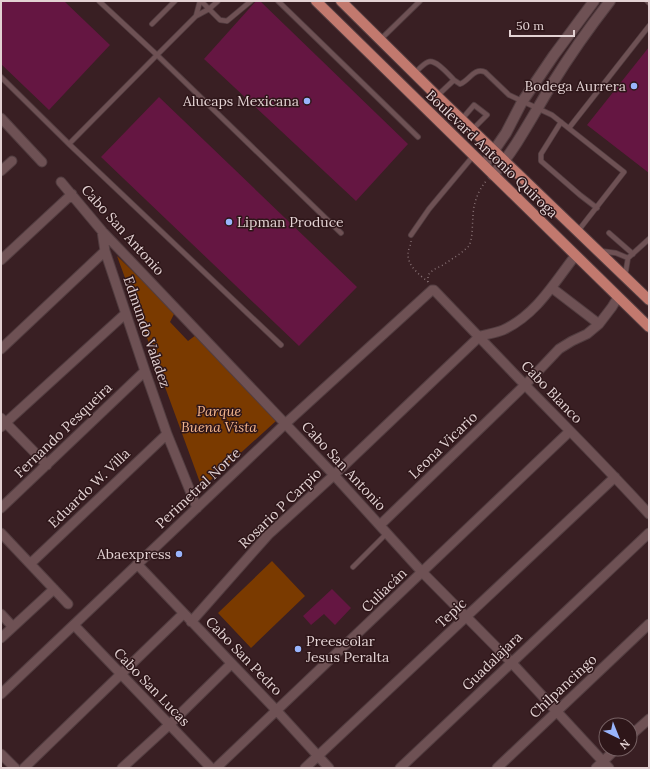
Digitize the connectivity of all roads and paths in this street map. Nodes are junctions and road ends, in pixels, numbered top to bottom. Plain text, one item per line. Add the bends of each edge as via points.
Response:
1 (99, 1) edge
2 (175, 1) edge
3 (200, 1) edge
4 (218, 1) edge
5 (251, 1) edge
6 (278, 1) edge
7 (316, 1) edge
8 (341, 1) edge
9 (420, 1) edge
10 (594, 1) edge
11 (610, 1) edge
12 (647, 1) edge
13 (649, 3) edge
14 (209, 10) junction
15 (196, 16) junction
16 (152, 24) dead end
17 (649, 26) edge
18 (381, 39) junction
19 (157, 56) junction
20 (415, 73) junction
21 (1, 77) edge
22 (454, 80) junction
23 (438, 96) junction
24 (522, 102) junction
25 (538, 109) junction
26 (1, 118) edge
27 (462, 119) junction
28 (561, 122) junction
29 (569, 128) junction
30 (473, 129) junction
31 (418, 137) dead end
32 (69, 144) junction
33 (494, 151) junction
34 (474, 155) junction
35 (12, 161) dead end
36 (505, 161) junction
37 (42, 162) dead end
38 (484, 165) junction
39 (1, 171) edge
40 (493, 175) junction
41 (61, 182) dead end
42 (72, 194) junction
43 (597, 208) junction
44 (102, 231) junction
45 (578, 231) junction
46 (341, 233) dead end
47 (609, 233) dead end
48 (411, 235) joint
49 (649, 239) edge
50 (105, 250) junction
51 (598, 250) junction
52 (633, 254) junction
53 (575, 256) junction
54 (628, 258) junction
55 (1, 260) edge
56 (625, 276) junction
57 (428, 282) junction
58 (552, 288) junction
59 (434, 290) junction
60 (618, 297) junction
61 (649, 300) edge
62 (125, 314) junction
63 (598, 324) junction
64 (649, 327) edge
65 (480, 336) junction
66 (281, 345) dead end
67 (1, 349) edge
68 (145, 371) junction
69 (525, 385) junction
70 (3, 423) edge
71 (285, 424) junction
72 (570, 431) junction
73 (167, 434) junction
74 (47, 465) junction
75 (334, 475) junction
76 (616, 477) junction
77 (1, 508) edge
78 (197, 508) junction
79 (649, 514) edge
80 (380, 525) junction
81 (1, 533) edge
82 (387, 533) junction
83 (649, 533) edge
84 (31, 563) junction
85 (136, 564) junction
86 (353, 566) dead end
87 (422, 572) junction
88 (54, 589) junction
89 (68, 604) dead end
90 (1, 614) edge
91 (184, 614) junction
92 (466, 618) junction
93 (191, 622) junction
94 (649, 624) edge
95 (74, 625) junction
96 (13, 627) junction
97 (1, 638) edge
98 (511, 662) junction
99 (231, 664) junction
100 (121, 675) junction
101 (1, 694) edge
102 (277, 711) junction
103 (556, 712) junction
104 (649, 719) edge
105 (169, 724) junction
106 (638, 729) edge
107 (1, 754) edge
108 (318, 756) junction
109 (609, 757) edge
110 (602, 766) edge
111 (15, 768) edge
112 (24, 768) edge
113 (122, 768) edge
114 (210, 768) edge
115 (216, 768) edge
116 (305, 768) edge
117 (329, 768) edge
118 (400, 768) edge
119 (497, 768) edge

1 - 19 lane
2 - 16 lane
3 - 14 lane
3 - 15 lane
4 - 14 lane
5 - 14 lane via 228,21 220,20
6 - 31 lane
7 - 34 main road, Boulevard Antonio Quiroga
8 - 18 main road, Boulevard Antonio Quiroga
9 - 18 lane
10 - 24 street
11 - 25 street via 574,49
12 - 13 lane
14 - 15 lane
15 - 19 lane
17 - 29 lane
18 - 20 main road, Boulevard Antonio Quiroga
19 - 32 lane
19 - 46 lane
20 - 22 lane via 430,62
20 - 23 main road, Boulevard Antonio Quiroga
21 - 32 lane
22 - 23 lane
22 - 24 lane via 460,84 464,83 481,70 509,95
23 - 27 main road, Boulevard Antonio Quiroga
24 - 25 lane
24 - 33 street
25 - 28 lane
25 - 36 street
26 - 37 street
27 - 30 main road, Boulevard Antonio Quiroga
27 - 30 lane via 474,105 487,115
28 - 29 lane
28 - 43 lane via 541,154 541,161
29 - 43 lane via 624,172
30 - 33 main road, Boulevard Antonio Quiroga
32 - 66 lane
33 - 36 main road, Boulevard Antonio Quiroga
33 - 38 street
34 - 38 main road, Boulevard Antonio Quiroga
34 - 48 lane
35 - 39 street
36 - 40 street
36 - 45 main road, Boulevard Antonio Quiroga
38 - 40 main road, Boulevard Antonio Quiroga
40 - 53 main road, Boulevard Antonio Quiroga
40 - 57 path via 479,191 469,246 433,270 428,275
41 - 42 street, Cabo San Antonio
42 - 44 street, Cabo San Antonio
42 - 55 street
43 - 45 lane
44 - 50 street, Edmundo Valadez
44 - 71 street, Cabo San Antonio
45 - 51 main road, Boulevard Antonio Quiroga
47 - 52 lane
48 - 57 path via 408,252 410,262 414,270
49 - 52 lane
50 - 62 street, Edmundo Valadez
50 - 67 street
51 - 54 lane
51 - 56 main road, Boulevard Antonio Quiroga
52 - 54 lane
53 - 58 street
53 - 60 main road, Boulevard Antonio Quiroga
54 - 56 lane
56 - 61 main road, Boulevard Antonio Quiroga
57 - 59 path
58 - 63 street
58 - 65 street via 523,319 502,330
59 - 65 street, Cabo Blanco
59 - 71 street, Perimetral Norte
60 - 63 street, Leona Vicario
60 - 64 main road, Boulevard Antonio Quiroga
62 - 68 street, Edmundo Valadez
62 - 70 street
63 - 69 street, Leona Vicario via 587,334 559,349
65 - 69 street, Cabo Blanco
65 - 75 street, Rosario P Carpio
68 - 73 street, Edmundo Valadez
68 - 74 street, Fernando Pesqueira
69 - 72 street, Cabo Blanco
69 - 80 street, Leona Vicario
70 - 74 street
71 - 75 street, Cabo San Antonio
71 - 78 street, Perimetral Norte
72 - 76 street, Cabo Blanco
72 - 87 street, Culiacán
73 - 78 street, Edmundo Valadez
73 - 84 street, Eduardo W. Villa
74 - 77 street, Fernando Pesqueira
75 - 80 street, Cabo San Antonio
75 - 93 street, Rosario P Carpio via 259,544
76 - 79 street, Cabo Blanco
76 - 92 street, Tepic
78 - 85 street, Perimetral Norte
80 - 82 street, Cabo San Antonio
81 - 84 street
82 - 86 lane
82 - 87 street, Cabo San Antonio
83 - 98 street, Guadalajara
84 - 88 street
85 - 91 street, Cabo San Pedro
85 - 95 street, Perimetral Norte
87 - 92 street, Cabo San Antonio
87 - 102 street, Culiacán
88 - 89 street
88 - 96 street
90 - 96 street
91 - 93 street, Cabo San Pedro
91 - 100 street
92 - 98 street, Cabo San Antonio
92 - 108 street, Tepic
93 - 99 street, Cabo San Pedro
94 - 103 street, Chilpancingo
95 - 100 street, Cabo San Lucas
95 - 101 street, Perimetral Norte
96 - 97 street
98 - 103 street, Cabo San Antonio
98 - 118 street, Guadalajara
99 - 102 street, Cabo San Pedro
99 - 105 street
100 - 105 street, Cabo San Lucas
100 - 112 street
102 - 108 street, Cabo San Pedro
102 - 115 street, Culiacán
103 - 110 street, Cabo San Antonio
103 - 119 street, Chilpancingo
104 - 106 street
105 - 113 street
105 - 114 street, Cabo San Lucas
107 - 111 street
108 - 116 street, Tepic
108 - 117 street, Cabo San Pedro
109 - 110 street

